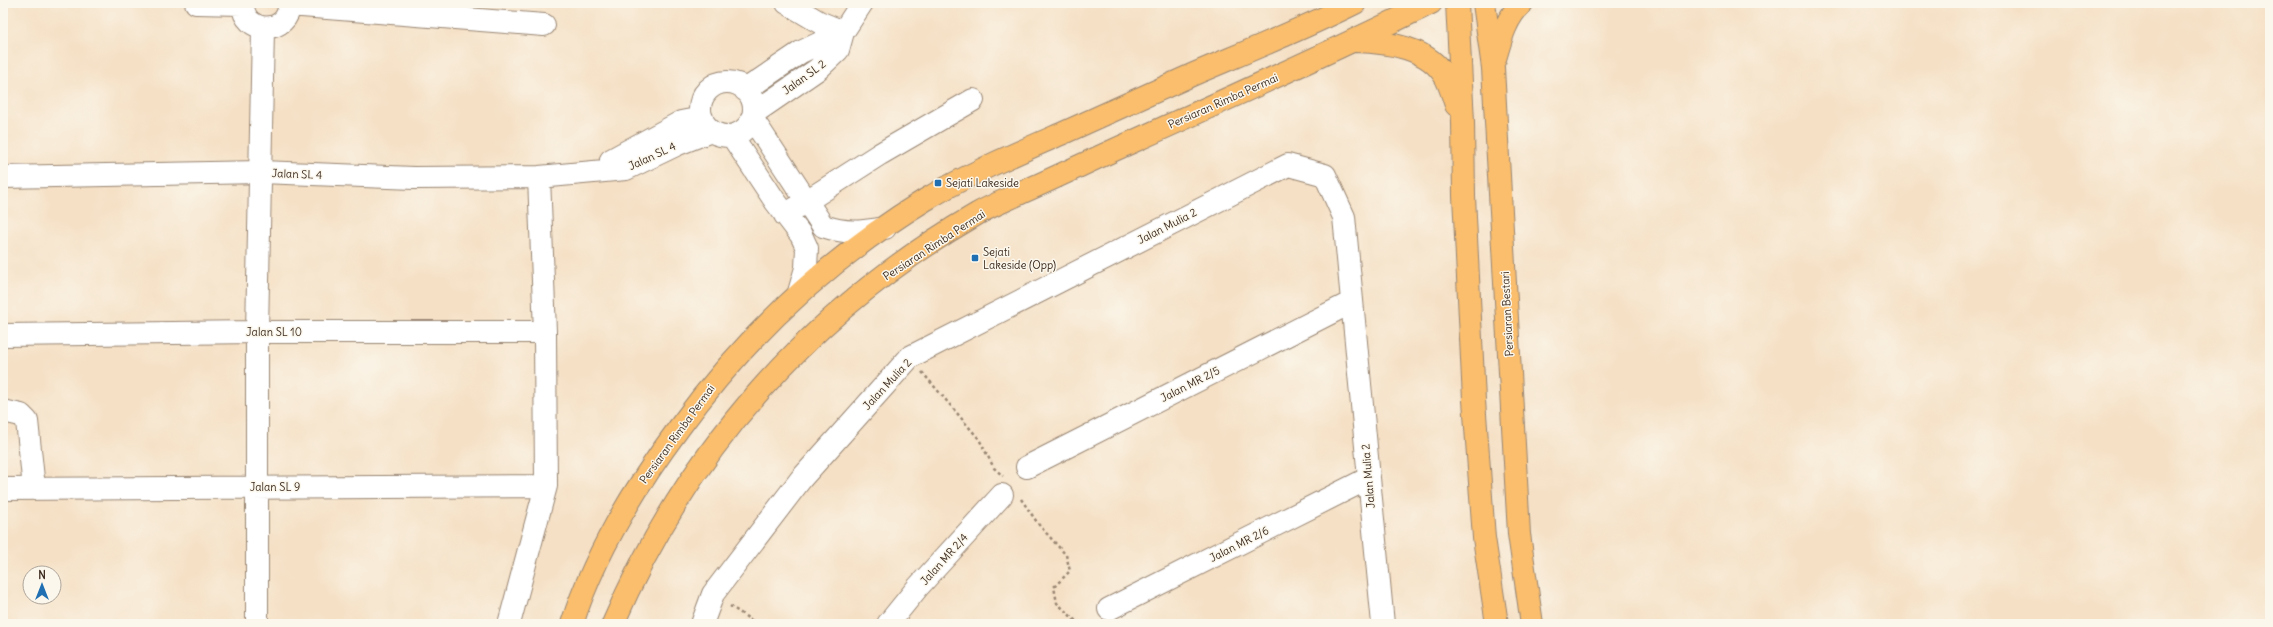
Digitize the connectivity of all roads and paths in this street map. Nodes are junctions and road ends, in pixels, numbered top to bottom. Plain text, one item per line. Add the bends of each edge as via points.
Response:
1 (196, 3) edge
2 (787, 3) edge
3 (862, 3) edge
4 (1355, 3) edge
5 (1431, 3) edge
6 (1457, 3) edge
7 (1484, 3) edge
8 (1522, 3) edge
9 (242, 4) edge
10 (289, 4) edge
11 (544, 25) dead end
12 (264, 29) junction
13 (843, 32) junction
14 (1355, 41) junction
15 (1493, 68) junction
16 (745, 90) junction
17 (973, 100) dead end
18 (753, 116) junction
19 (1463, 122) junction
20 (715, 128) junction
21 (261, 172) junction
22 (3, 177) edge
23 (539, 177) junction
24 (807, 200) junction
25 (785, 215) junction
26 (885, 228) junction
27 (799, 292) junction
28 (1352, 302) junction
29 (257, 332) junction
30 (545, 332) junction
31 (3, 336) edge
32 (3, 411) edge
33 (1028, 467) dead end
34 (1369, 478) junction
35 (546, 486) junction
36 (258, 487) junction
37 (34, 488) junction
38 (3, 489) edge
39 (1002, 495) dead end
40 (713, 594) junction
41 (1109, 609) dead end
42 (257, 624) edge
43 (509, 624) edge
44 (572, 624) edge
45 (613, 624) edge
46 (702, 624) edge
47 (757, 624) edge
48 (888, 624) edge
49 (1383, 624) edge
50 (1497, 624) edge
51 (1532, 624) edge

1 - 9 street
2 - 13 street via 819,22
3 - 13 street, Jalan SL 2
4 - 26 main road, Persiaran Rimba Permai via 1007,158 926,200
5 - 14 main road, Persiaran Rimba Permai
6 - 19 main road
7 - 15 main road, Persiaran Bestari
8 - 15 main road via 1503,30
9 - 12 street via 246,18
10 - 11 street
10 - 12 street via 284,20
12 - 21 street
13 - 16 street, Jalan SL 2 via 800,52
13 - 18 street, Jalan SL 2 via 838,50 818,69
14 - 19 main road via 1400,45 1436,65 1446,78
14 - 45 main road, Persiaran Rimba Permai via 978,214 910,258 842,307 784,362 735,419 690,478 630,584
15 - 51 main road, Persiaran Bestari via 1519,534
16 - 18 street via 752,100
16 - 20 street via 725,82 712,87 702,98 700,112
17 - 24 street
18 - 20 street via 744,130
18 - 24 street
19 - 50 main road via 1474,400 1484,538
20 - 23 street, Jalan SL 4 via 681,122 590,171
20 - 25 street
21 - 22 street, Jalan SL 4
21 - 23 street, Jalan SL 4 via 414,178
21 - 29 street
23 - 30 street
24 - 25 street
24 - 26 street via 823,226 854,233
25 - 27 street via 801,235 807,248 806,268
26 - 27 main road, Persiaran Rimba Permai
27 - 44 main road, Persiaran Rimba Permai via 749,342 704,394 664,449 628,505 596,567
28 - 33 street, Jalan MR 2/5
28 - 34 street, Jalan Mulia 2
28 - 40 street, Jalan Mulia 2 via 1344,217 1325,175 1288,165 910,358 800,479
29 - 30 street, Jalan SL 10
29 - 31 street, Jalan SL 10
29 - 36 street
30 - 35 street
32 - 37 street via 21,415 27,421
34 - 41 street, Jalan MR 2/6
34 - 49 street, Jalan Mulia 2
35 - 36 street, Jalan SL 9
35 - 43 street
36 - 37 street, Jalan SL 9
36 - 42 street
37 - 38 street, Jalan SL 9
39 - 48 street, Jalan MR 2/4 via 918,587
40 - 46 street, Jalan Mulia 2
40 - 47 path

